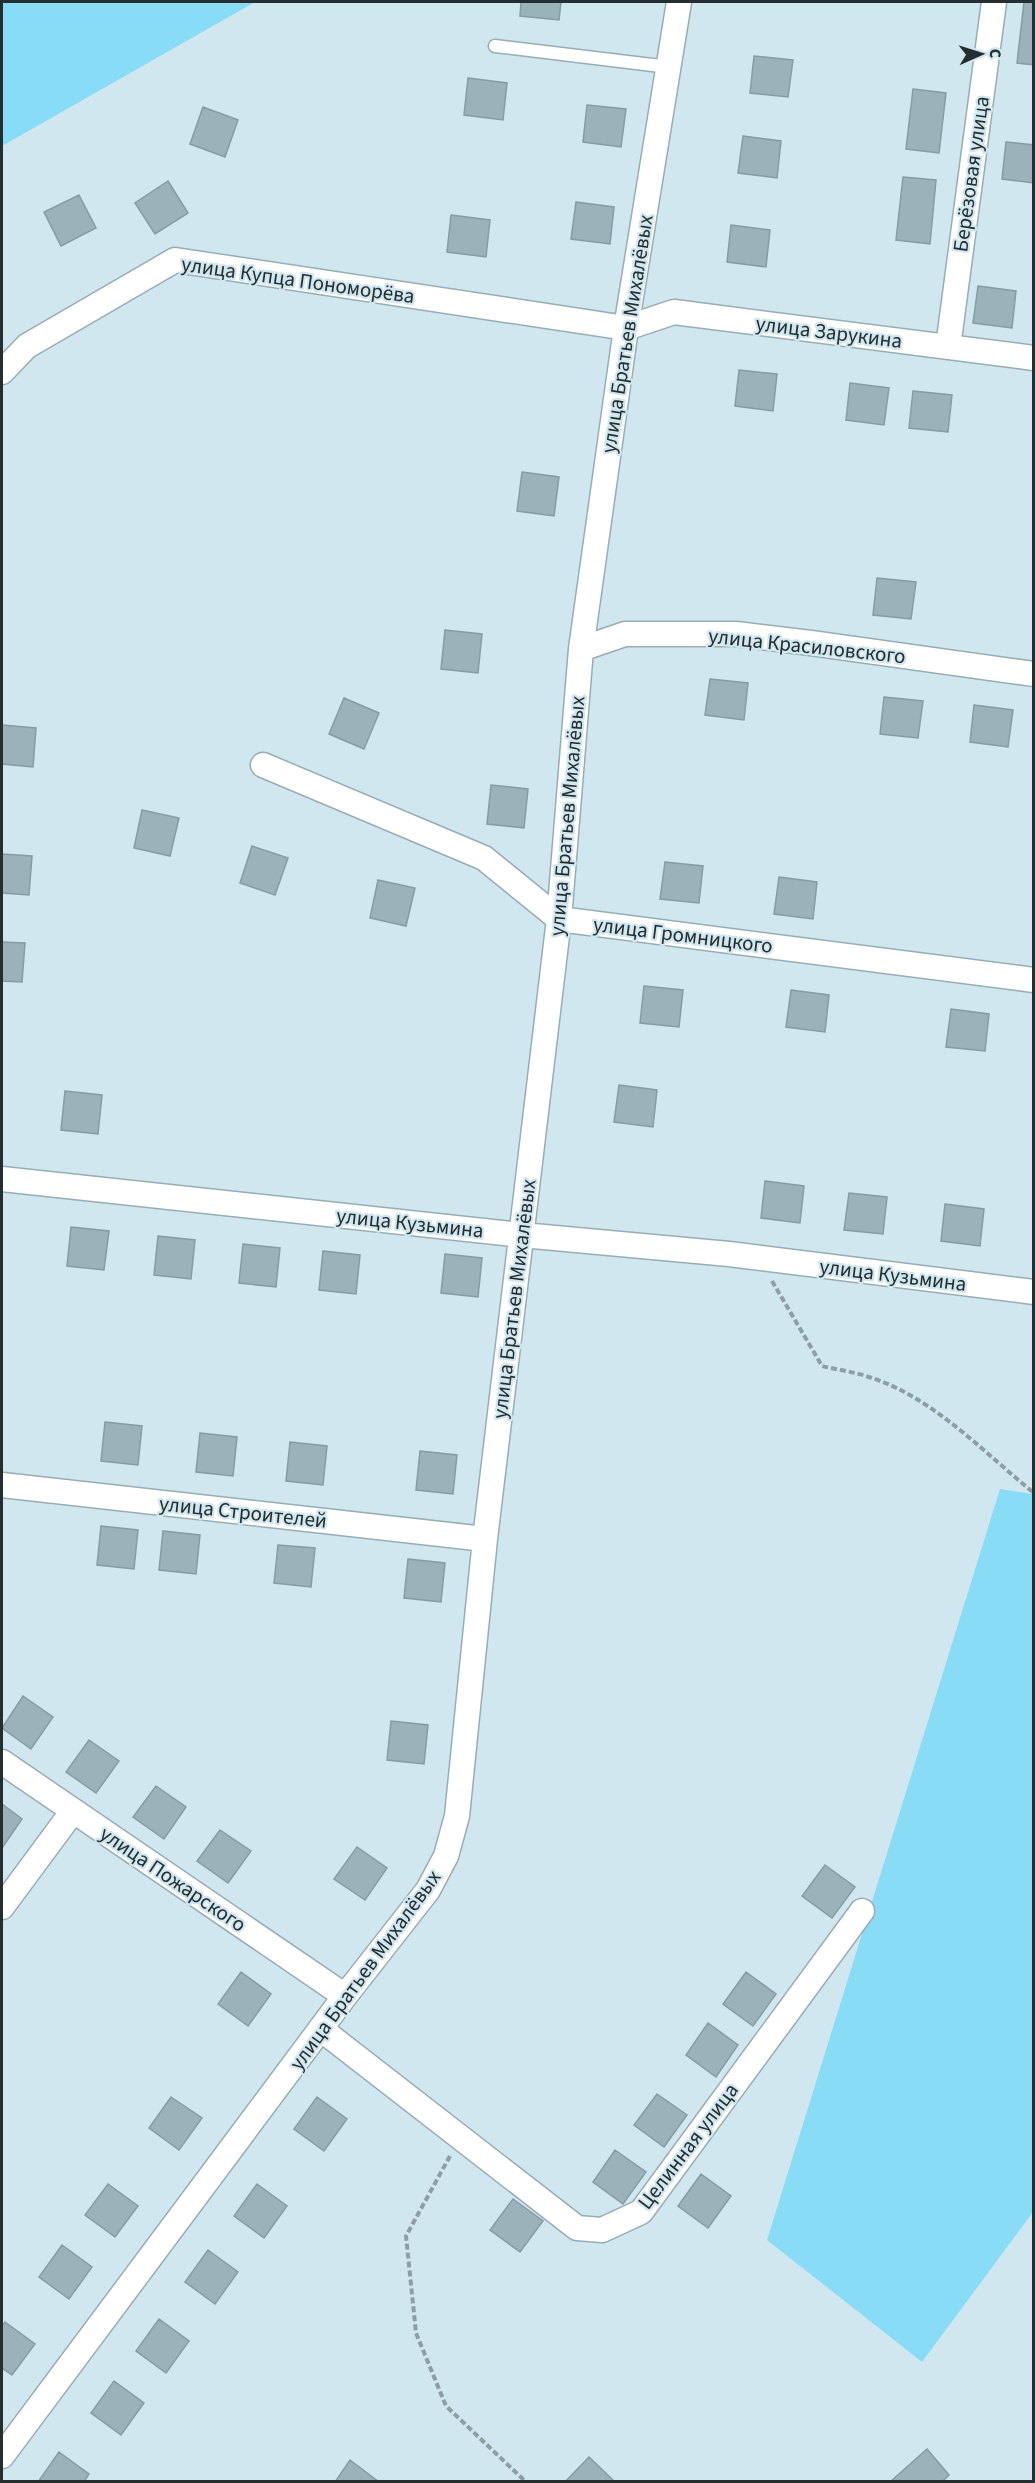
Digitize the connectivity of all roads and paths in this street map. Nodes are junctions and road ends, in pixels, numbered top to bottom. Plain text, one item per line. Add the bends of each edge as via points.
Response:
1 (679, 2) edge
2 (994, 2) edge
3 (495, 46) dead end
4 (669, 67) junction
5 (626, 328) junction
6 (948, 347) junction
7 (1034, 358) edge
8 (2, 372) edge
9 (581, 649) junction
10 (1034, 674) edge
11 (263, 765) dead end
12 (559, 919) junction
13 (1034, 980) edge
14 (2, 1179) edge
15 (522, 1235) junction
16 (758, 1257) junction
17 (1034, 1292) edge
18 (2, 1485) edge
19 (1034, 1493) edge
20 (485, 1539) junction
21 (2, 1762) edge
22 (73, 1811) junction
23 (2, 1907) edge
24 (862, 1911) dead end
25 (345, 1996) junction
26 (322, 2030) junction
27 (460, 2136) junction
28 (2, 2456) edge
29 (525, 2481) edge

1 - 4 street, улица Братьев Михалёвых
2 - 6 street, Берёзовая улица
3 - 4 lane
4 - 5 street, улица Братьев Михалёвых
5 - 6 street, улица Зарукина via 674,312
5 - 8 street, улица Купца Пономорёва via 175,260 27,346
5 - 9 street, улица Братьев Михалёвых
6 - 7 street, улица Зарукина
9 - 10 street, улица Красиловского via 625,634 736,634
9 - 12 street, улица Братьев Михалёвых
11 - 12 street via 484,858
12 - 13 street, улица Громницкого
12 - 15 street, улица Братьев Михалёвых
14 - 15 street, улица Кузьмина
15 - 16 street, улица Кузьмина
15 - 20 street, улица Братьев Михалёвых
16 - 17 street, улица Кузьмина
16 - 19 path via 822,1366 872,1378 914,1397
18 - 20 street, улица Строителей
20 - 25 street, улица Братьев Михалёвых via 457,1816 446,1856 428,1890
21 - 22 street, улица Пожарского
22 - 23 street
22 - 25 street, улица Пожарского
24 - 27 street, Целинная улица via 641,2212 602,2230 577,2228
25 - 26 street, улица Братьев Михалёвых
26 - 27 street, Целинная улица
26 - 28 street, улица Братьев Михалёвых
27 - 29 path via 406,2236 416,2333 446,2406

